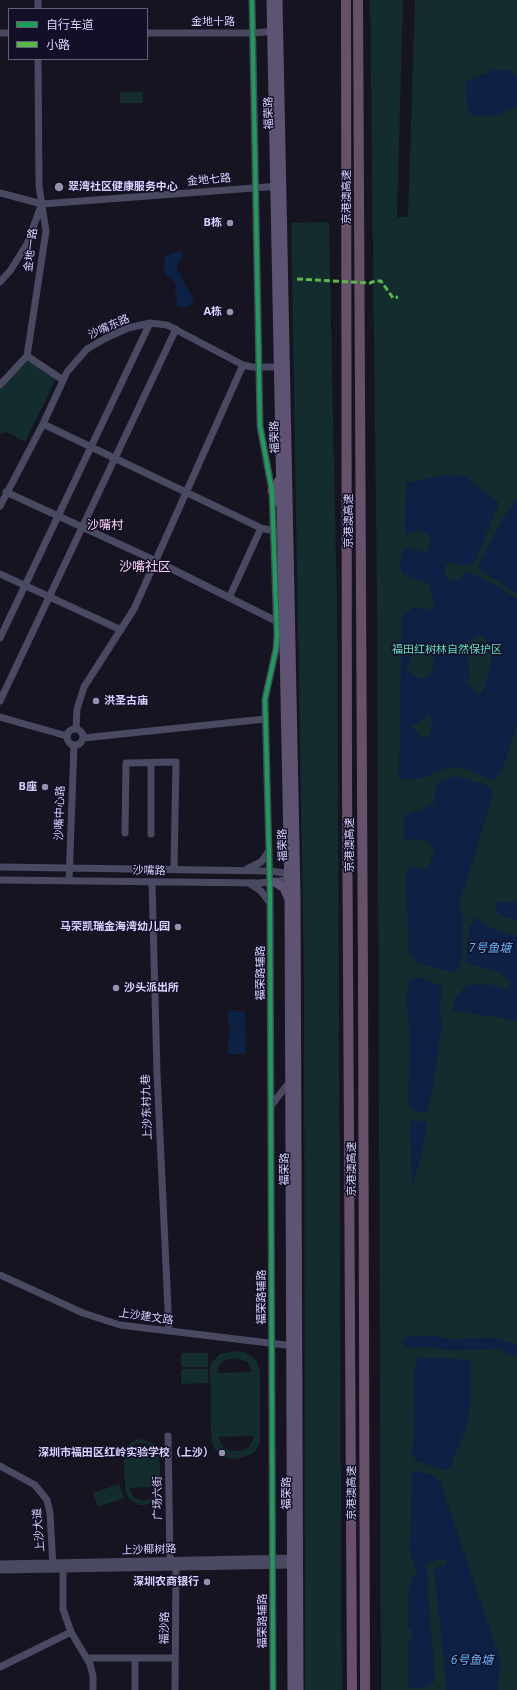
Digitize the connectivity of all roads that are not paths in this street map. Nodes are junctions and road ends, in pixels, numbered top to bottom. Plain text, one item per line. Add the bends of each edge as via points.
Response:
1 (252, 0) edge
2 (271, 0) edge
3 (278, 0) edge
4 (346, 0) edge
5 (358, 0) edge
6 (275, 31) junction
7 (148, 33) edge
8 (253, 33) junction
9 (38, 60) edge
10 (278, 186) junction
11 (256, 188) junction
12 (0, 192) edge
13 (42, 204) junction
14 (0, 282) edge
15 (150, 324) junction
16 (176, 329) junction
17 (27, 356) junction
18 (243, 365) junction
19 (259, 367) junction
20 (282, 367) junction
21 (63, 380) junction
22 (0, 385) edge
23 (43, 424) junction
24 (92, 447) junction
25 (115, 458) junction
26 (281, 478) junction
27 (272, 491) junction
28 (186, 492) junction
29 (4, 495) edge
30 (0, 506) edge
31 (281, 507) junction
32 (57, 516) junction
33 (82, 527) junction
34 (261, 528) junction
35 (274, 531) junction
36 (156, 562) junction
37 (0, 574) edge
38 (24, 585) junction
39 (50, 597) junction
40 (229, 598) junction
41 (280, 623) junction
42 (121, 630) junction
43 (0, 638) edge
44 (0, 701) edge
45 (0, 718) edge
46 (265, 719) junction
47 (76, 729) junction
48 (67, 736) junction
49 (83, 738) junction
50 (74, 745) junction
51 (151, 762) junction
52 (125, 833) dead end
53 (151, 834) dead end
54 (269, 849) junction
55 (0, 867) edge
56 (69, 868) junction
57 (174, 869) junction
58 (242, 870) junction
59 (270, 871) junction
60 (292, 876) junction
61 (0, 880) edge
62 (69, 881) junction
63 (152, 882) junction
64 (272, 882) junction
65 (246, 883) junction
66 (289, 898) junction
67 (270, 904) junction
68 (290, 1081) junction
69 (271, 1106) junction
70 (0, 1275) edge
71 (169, 1331) junction
72 (271, 1343) junction
73 (294, 1346) junction
74 (168, 1436) dead end
75 (0, 1466) edge
76 (170, 1560) junction
77 (273, 1561) junction
78 (296, 1561) junction
79 (0, 1564) edge
80 (176, 1566) junction
81 (53, 1567) junction
82 (63, 1567) junction
83 (0, 1570) edge
84 (70, 1632) junction
85 (87, 1658) junction
86 (135, 1658) junction
87 (175, 1658) junction
88 (0, 1667) edge
89 (94, 1690) edge
90 (135, 1690) edge
91 (175, 1690) edge
92 (273, 1690) edge
93 (292, 1690) edge
94 (299, 1690) edge
95 (352, 1690) edge
96 (365, 1690) edge

1 - 8 street, 福荣路辅路
2 - 6 main road, 福荣路
3 - 6 main road, 福荣路
4 - 95 highway, 京港澳高速
5 - 96 highway, 京港澳高速
6 - 8 street, 金地十路
6 - 10 main road, 福荣路
7 - 8 street, 金地十路
8 - 11 street, 福荣路辅路
9 - 13 street, 金地一路
10 - 11 street, 金地七路
10 - 20 main road, 福荣路
11 - 13 street, 金地七路
11 - 19 street, 福荣路辅路
12 - 13 street
13 - 14 street via 27,244
13 - 17 street, 金地一路 via 46,231
15 - 16 street, 沙嘴东路 via 167,325
15 - 21 street, 沙嘴东路 via 128,328 87,348
15 - 24 street
16 - 18 street, 沙嘴东路
16 - 25 street
17 - 21 street
17 - 22 street
18 - 19 street, 沙嘴东路
18 - 28 street
19 - 20 street, 沙嘴东路
19 - 27 street, 福荣路辅路 via 261,431
20 - 26 main road, 福荣路
20 - 60 main road, 福荣路
21 - 23 street, 沙嘴东路
23 - 24 street
23 - 29 street, 沙嘴东路
24 - 25 street
24 - 32 street
25 - 28 street
25 - 33 street
26 - 27 main road
26 - 31 main road, 福荣路
27 - 31 main road
27 - 35 street, 福荣路辅路
28 - 34 street
28 - 36 street
29 - 30 street, 沙嘴东路
29 - 32 street
31 - 41 main road, 福荣路
32 - 33 street
32 - 38 street
33 - 36 street
33 - 39 street
34 - 35 street
34 - 40 street
35 - 41 street, 福荣路辅路
36 - 40 street
36 - 42 street
37 - 38 street
38 - 39 street
38 - 43 street
39 - 42 street
39 - 44 street
40 - 41 street
41 - 46 street, 福荣路辅路 via 265,694
41 - 60 main road, 福荣路
42 - 47 street via 84,687 77,709
45 - 48 street
46 - 49 street
46 - 54 street, 福荣路辅路
47 - 48 street via 69,731
47 - 49 street via 81,731
48 - 50 street via 69,743
49 - 50 street via 81,743
50 - 56 street, 沙嘴中心路
51 - 52 street via 126,763
51 - 53 street
51 - 57 street via 176,762
54 - 58 street via 260,862
54 - 59 street, 福荣路辅路
55 - 56 street, 沙嘴路
56 - 57 street, 沙嘴路
56 - 62 street, 沙嘴中心路
57 - 58 street, 沙嘴路
58 - 59 street, 沙嘴路
59 - 60 street, 沙嘴路
59 - 64 street, 福荣路辅路
60 - 64 street, 沙嘴路
60 - 66 main road, 福荣路
60 - 73 main road, 福荣路
61 - 62 street, 沙嘴路
62 - 63 street, 沙嘴路
63 - 65 street, 沙嘴路
63 - 71 street, 上沙东村九巷 via 156,1068
64 - 65 street, 沙嘴路
64 - 66 main road via 284,888
64 - 67 street, 福荣路辅路
65 - 67 street via 261,891
66 - 68 main road, 福荣路
67 - 69 street, 福荣路辅路
68 - 69 street
68 - 73 main road, 福荣路
69 - 72 street, 福荣路辅路
70 - 71 street, 上沙建文路 via 94,1318 120,1325
71 - 72 street, 上沙建文路
72 - 73 street, 上沙建文路
72 - 77 street, 福荣路辅路
73 - 78 main road, 福荣路
74 - 76 street, 广场六街
75 - 81 street, 上沙大道 via 35,1485 47,1500
76 - 77 street, 上沙椰树路
76 - 82 street, 上沙椰树路
77 - 78 street, 上沙椰树路
77 - 80 street, 上沙椰树路
77 - 92 street, 福荣路辅路
78 - 93 main road, 福荣路
78 - 94 main road, 福荣路
79 - 81 street, 上沙椰树路
80 - 82 street, 上沙椰树路
80 - 87 street, 福沙路
81 - 82 street, 上沙椰树路
81 - 83 street, 上沙椰树路
82 - 84 street via 63,1606
84 - 85 street
84 - 88 street
85 - 86 street
85 - 89 street via 92,1669
86 - 87 street
86 - 90 street
87 - 91 street, 福沙路

